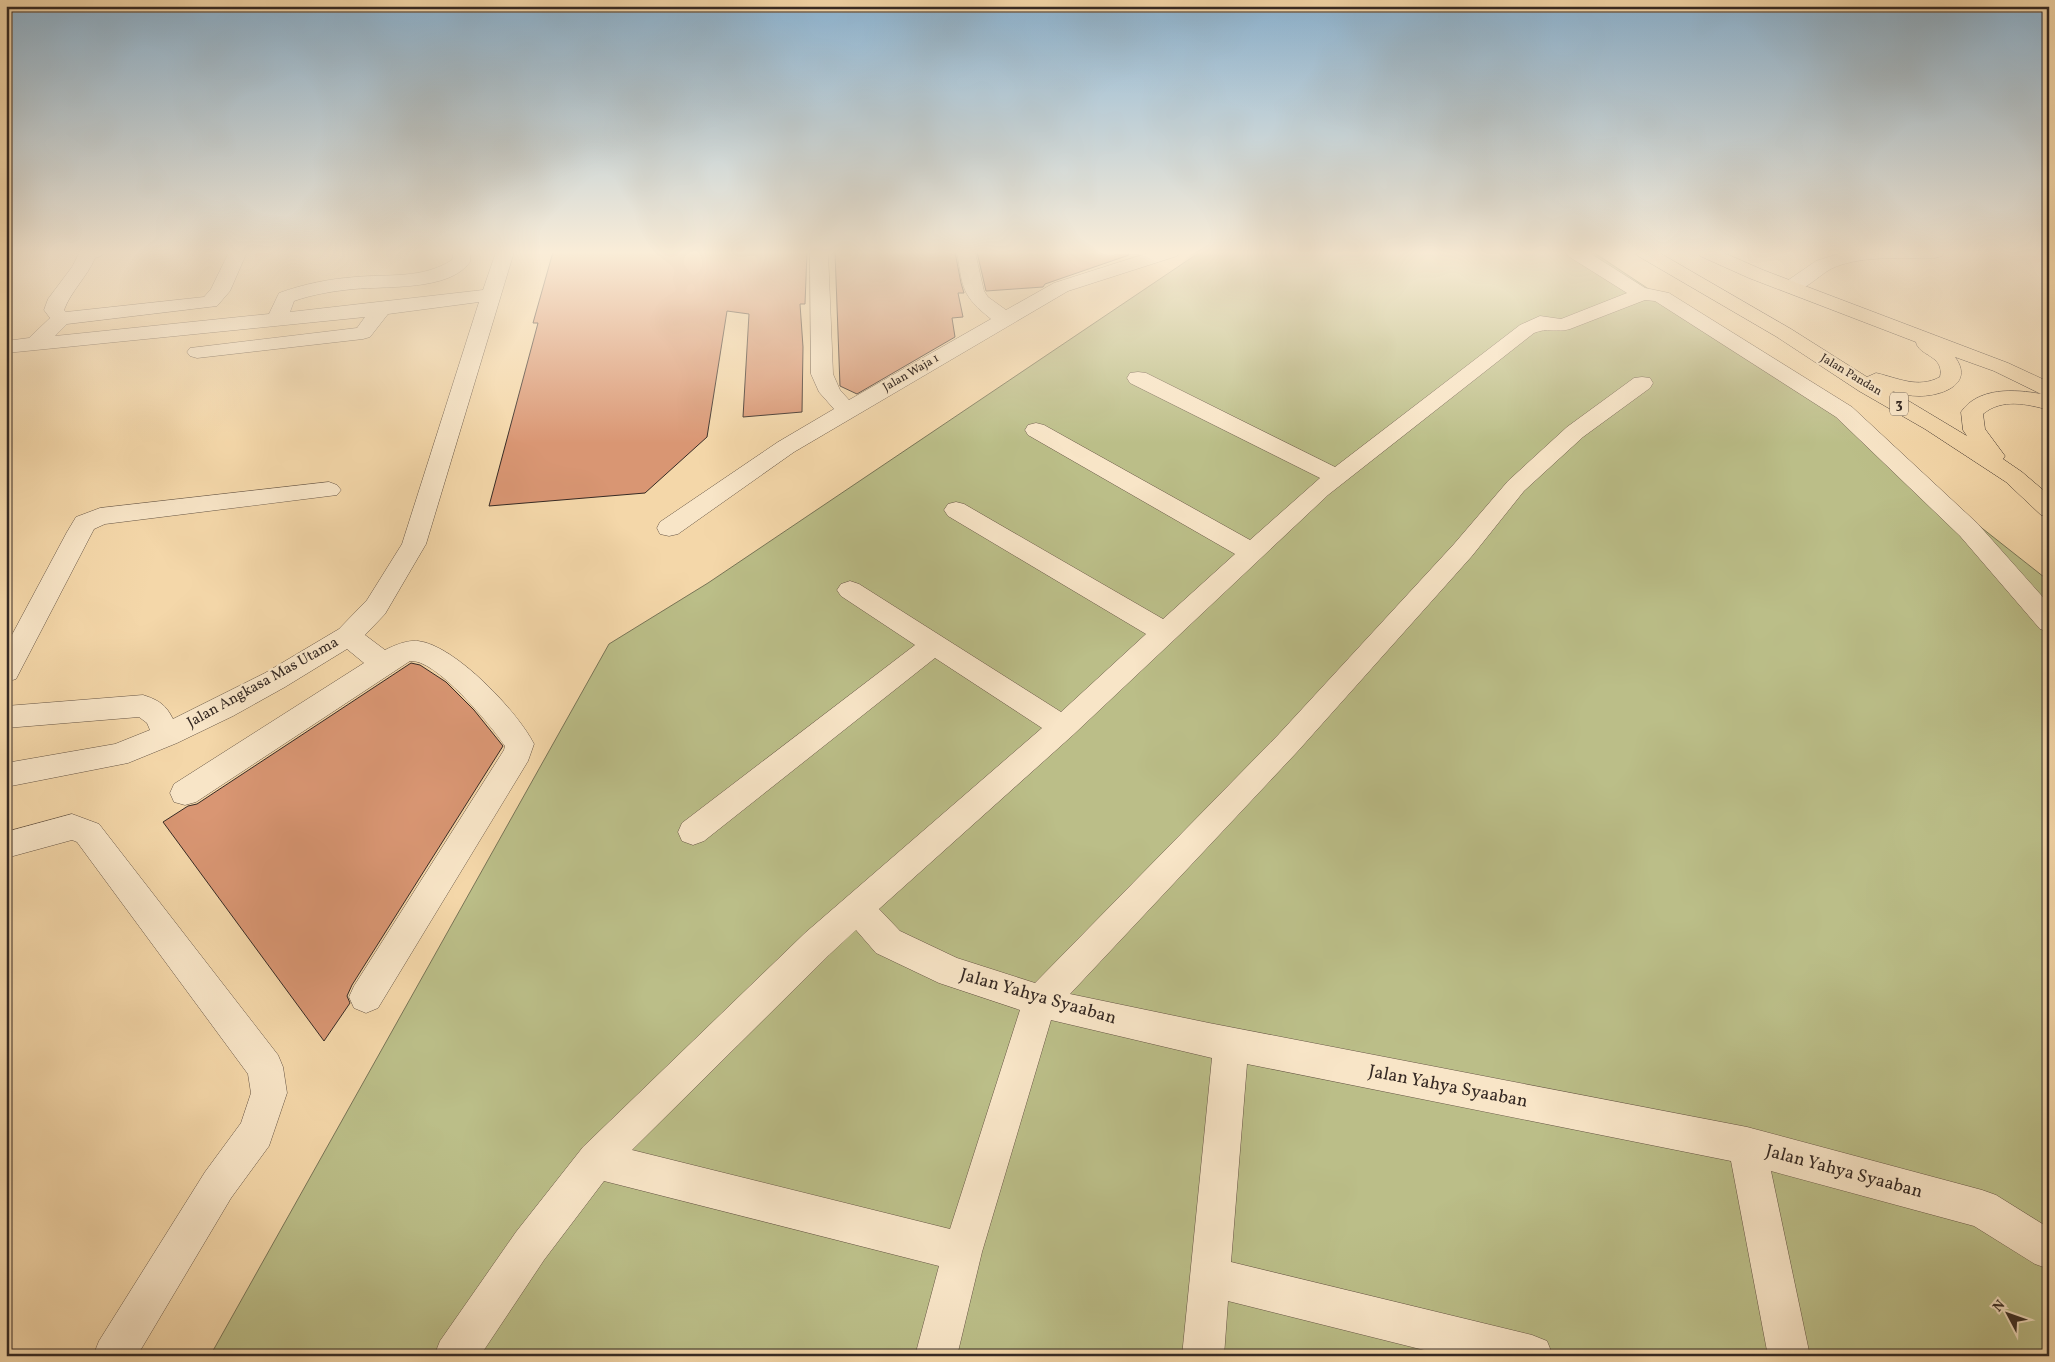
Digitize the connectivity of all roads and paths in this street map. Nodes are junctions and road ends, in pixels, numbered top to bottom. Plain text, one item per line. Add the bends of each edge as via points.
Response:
1 (59, 316) edge
2 (92, 316) edge
3 (306, 316) edge
4 (378, 316) edge
5 (485, 316) edge
6 (821, 316) edge
7 (999, 316) edge
8 (1012, 316) edge
9 (1587, 316) edge
10 (1691, 316) edge
11 (1754, 316) edge
12 (1865, 316) edge
13 (1866, 316) edge
14 (278, 318) joint
15 (62, 319) junction
16 (1004, 320) junction
17 (1784, 333) junction
18 (35, 344) junction
19 (6, 347) edge
20 (197, 352) dead end
21 (1138, 378) dead end
22 (1642, 383) dead end
23 (2049, 390) edge
24 (2049, 403) edge
25 (846, 410) junction
26 (1036, 430) dead end
27 (1336, 477) junction
28 (2014, 477) junction
29 (329, 490) dead end
30 (2049, 509) edge
31 (956, 510) dead end
32 (669, 528) dead end
33 (1253, 553) junction
34 (850, 590) dead end
35 (2049, 622) edge
36 (1165, 633) junction
37 (348, 636) junction
38 (934, 644) junction
39 (384, 664) junction
40 (6, 672) edge
41 (6, 717) edge
42 (1063, 727) junction
43 (167, 734) junction
44 (6, 776) edge
45 (186, 793) dead end
46 (693, 832) dead end
47 (6, 845) edge
48 (858, 908) junction
49 (366, 997) dead end
50 (1040, 1001) junction
51 (1231, 1044) junction
52 (1747, 1146) junction
53 (596, 1160) junction
54 (2049, 1250) edge
55 (962, 1252) junction
56 (1209, 1276) junction
57 (114, 1356) edge
58 (455, 1356) edge
59 (936, 1356) edge
60 (1203, 1356) edge
61 (1532, 1356) edge
62 (1789, 1356) edge

1 - 15 street
2 - 15 street
3 - 14 street
4 - 20 street via 363,333
5 - 37 street, Jalan Angkasa Mas Utama via 414,544 376,607
6 - 25 street via 822,374 830,392
7 - 16 street
8 - 16 street, Jalan Waja 1
9 - 27 street via 1563,325 1540,322 1527,329
10 - 35 street via 1844,412 1969,530
11 - 17 highway, Jalan Pandan / 3
12 - 17 highway via 1945,355 1952,371 1950,378 1946,383 1927,389 1893,385
13 - 23 highway via 2002,368
14 - 18 street
15 - 18 street
16 - 25 street, Jalan Waja 1
17 - 28 highway, Jalan Pandan / 3
18 - 19 street
21 - 27 street
22 - 50 street via 1574,432 1516,486 1463,550 1288,743
24 - 28 highway via 2006,397 1980,404 1972,412 1974,430 1981,442
25 - 32 street, Jalan Waja 1
26 - 33 street
27 - 33 street
28 - 30 highway, Jalan Pandan / 3
29 - 40 street via 100,516 85,523
31 - 36 street
33 - 36 street
34 - 38 street
36 - 42 street
37 - 39 street
37 - 43 street, Jalan Angkasa Mas Utama via 223,708
38 - 42 street
38 - 46 street
39 - 45 street
39 - 49 street via 406,652 422,651 448,667 509,726 520,744 518,753
41 - 43 street via 142,706 157,715
42 - 48 street
43 - 44 street, Jalan Angkasa Mas Utama via 118,755
47 - 57 street via 72,827 88,833 265,1067 269,1093 256,1133 218,1185
48 - 50 street, Jalan Yahya Syaaban via 888,942 951,972
48 - 53 street
50 - 51 street, Jalan Yahya Syaaban
50 - 55 street
51 - 52 street, Jalan Yahya Syaaban
51 - 56 street
52 - 54 street, Jalan Yahya Syaaban via 1982,1209
52 - 62 street
53 - 55 street
53 - 58 street via 530,1246
55 - 59 street
56 - 60 street
56 - 61 street

